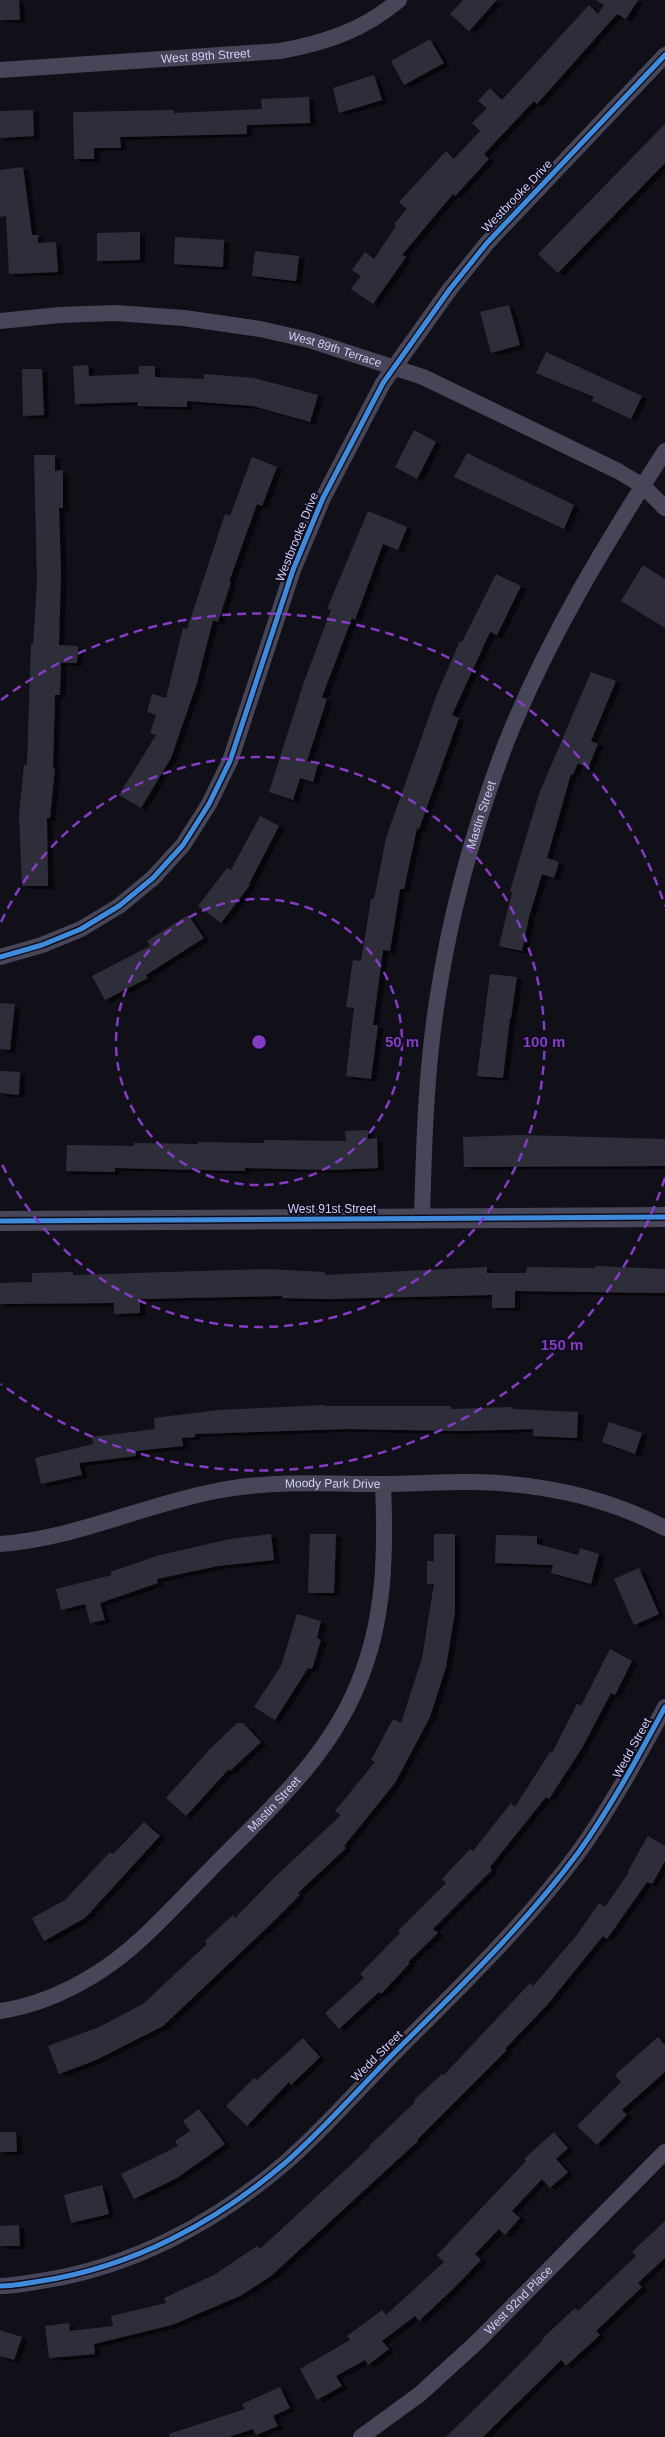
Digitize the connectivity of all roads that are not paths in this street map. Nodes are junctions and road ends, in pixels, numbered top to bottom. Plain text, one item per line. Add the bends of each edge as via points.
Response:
1 (399, 0) edge
2 (665, 55) edge
3 (0, 70) edge
4 (0, 321) edge
5 (396, 367) junction
6 (665, 451) edge
7 (643, 486) junction
8 (665, 508) edge
9 (0, 957) edge
10 (665, 1217) edge
11 (422, 1218) junction
12 (0, 1221) edge
13 (384, 1484) junction
14 (665, 1528) edge
15 (0, 1544) edge
16 (665, 1707) edge
17 (0, 2012) edge
18 (665, 2152) edge
19 (0, 2286) edge
20 (361, 2437) edge

1 - 3 street, West 89th Street via 386,12 351,32 280,51
2 - 5 street, Westbrooke Drive via 486,243
4 - 5 street, West 89th Terrace via 116,313 184,318 309,340
5 - 7 street, West 89th Terrace via 440,385
5 - 9 street, Westbrooke Drive via 379,392 324,498 293,570 230,761 209,804 183,845 154,878 119,906 81,929
6 - 7 street, Mastin Street
7 - 8 street
7 - 11 street, Mastin Street via 578,594 546,656 506,742 479,821 454,914 439,988 429,1068
10 - 11 street, West 91st Street
11 - 12 street, West 91st Street
13 - 14 street, Moody Park Drive via 497,1483 542,1487 598,1501
13 - 15 street, Moody Park Drive via 267,1485 217,1490 65,1534
13 - 17 street, Mastin Street via 386,1549 382,1599 371,1646 346,1710 315,1759 130,1948 96,1974 59,1995
16 - 19 street, Wedd Street via 623,1785 578,1852 540,1900 479,1968 287,2161 246,2195 196,2227 143,2253 62,2278
18 - 20 street, West 92nd Place via 477,2342 420,2394

